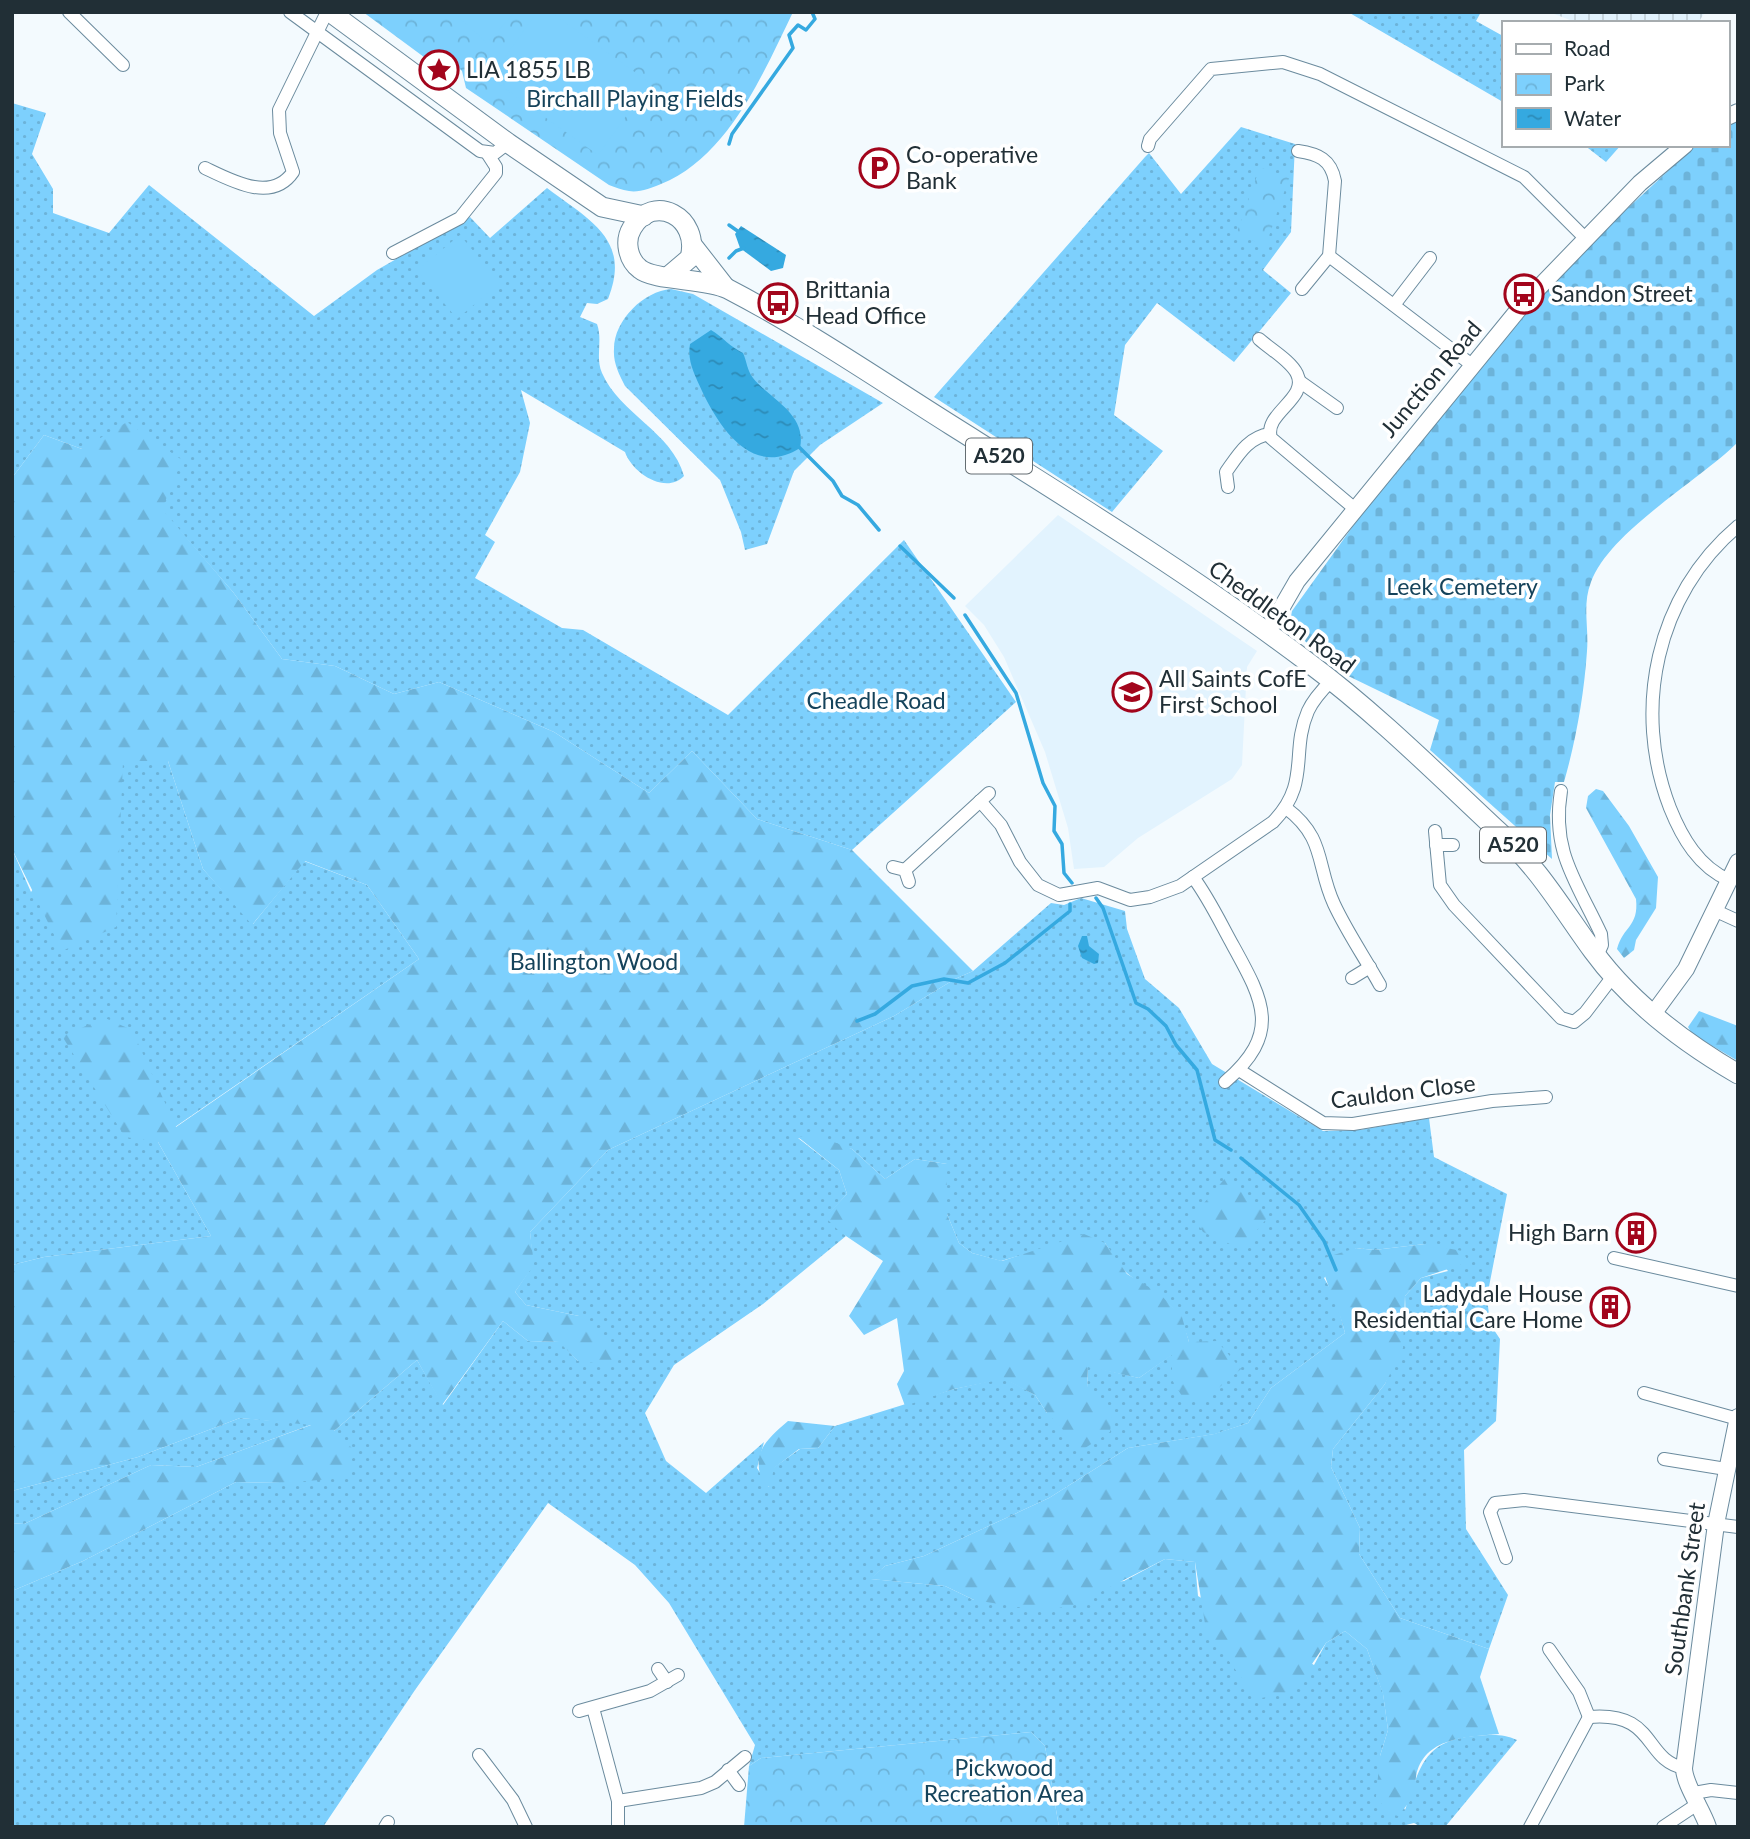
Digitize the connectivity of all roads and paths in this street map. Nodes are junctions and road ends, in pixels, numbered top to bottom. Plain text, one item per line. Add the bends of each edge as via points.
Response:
1 (69, 12) edge
2 (290, 12) edge
3 (329, 12) edge
4 (317, 33) junction
5 (123, 65) dead end
6 (508, 143) junction
7 (1148, 146) dead end
8 (1683, 147) edge
9 (1298, 151) dead end
10 (487, 153) junction
11 (205, 168) dead end
12 (602, 207) junction
13 (644, 216) junction
14 (1585, 238) junction
15 (628, 244) junction
16 (693, 246) junction
17 (393, 253) dead end
18 (1329, 256) junction
19 (1430, 258) dead end
20 (670, 275) junction
21 (725, 287) junction
22 (1302, 289) dead end
23 (1394, 305) junction
24 (1259, 339) dead end
25 (1472, 365) junction
26 (1299, 382) junction
27 (1337, 408) dead end
28 (1270, 434) junction
29 (1228, 486) dead end
30 (1354, 508) junction
31 (1738, 526) edge
32 (1267, 633) junction
33 (1331, 681) junction
34 (1561, 791) dead end
35 (1286, 808) junction
36 (1435, 831) dead end
37 (1436, 845) junction
38 (1453, 845) dead end
39 (1738, 862) edge
40 (902, 873) dead end
41 (1193, 877) junction
42 (1730, 880) junction
43 (1716, 911) junction
44 (1738, 921) edge
45 (1597, 956) junction
46 (1370, 967) junction
47 (1614, 975) junction
48 (1352, 978) dead end
49 (1380, 985) dead end
50 (1653, 1014) junction
51 (1238, 1070) junction
52 (1738, 1074) edge
53 (1225, 1082) dead end
54 (1546, 1097) dead end
55 (1614, 1258) dead end
56 (1738, 1286) edge
57 (1644, 1393) dead end
58 (1738, 1418) edge
59 (1664, 1460) dead end
60 (1726, 1469) junction
61 (1716, 1524) junction
62 (1738, 1527) edge
63 (1506, 1558) dead end
64 (1549, 1649) dead end
65 (658, 1669) dead end
66 (678, 1675) dead end
67 (667, 1682) junction
68 (593, 1708) junction
69 (579, 1711) dead end
70 (1588, 1717) junction
71 (479, 1755) dead end
72 (745, 1757) dead end
73 (489, 1766) junction
74 (1684, 1769) junction
75 (728, 1770) junction
76 (478, 1776) dead end
77 (739, 1785) dead end
78 (1738, 1793) edge
79 (1696, 1798) junction
80 (618, 1801) junction
81 (526, 1827) edge
82 (618, 1827) edge
83 (1530, 1827) edge
84 (1663, 1827) edge
85 (1708, 1827) edge

1 - 5 street
2 - 4 street
3 - 4 street
3 - 6 highway, Cheddleton Road
4 - 10 street via 454,134
4 - 11 street via 279,110 280,134 293,172 282,185 260,188
6 - 10 street
6 - 12 highway, Cheddleton Road
7 - 14 street via 1211,69 1295,64 1524,177
8 - 14 street, Junction Road
9 - 18 street via 1322,157 1333,170
10 - 17 street via 496,173 460,218
12 - 13 highway, Cheddleton Road
12 - 15 highway, Cheddleton Road
13 - 15 highway via 632,228
13 - 16 highway, Cheddleton Road via 660,211 681,218 690,230
14 - 25 street, Junction Road
15 - 20 highway, Cheddleton Road via 638,268 651,275
16 - 20 highway via 685,265
16 - 21 highway, Cheddleton Road / A520
18 - 22 street
18 - 23 street
19 - 23 street
20 - 21 highway, Cheddleton Road / A520
21 - 32 highway, Cheddleton Road / A520 via 1066,498
23 - 25 street
24 - 26 street via 1293,369
25 - 30 street, Junction Road
26 - 27 street
26 - 28 street via 1272,422
28 - 29 street via 1256,437 1244,447 1226,472
28 - 30 street via 1275,444
30 - 32 street, Junction Road via 1297,580
31 - 42 street via 1714,548 1678,601 1660,649 1653,708 1657,765 1673,815 1703,863
32 - 33 highway, Cheddleton Road / A520
33 - 35 street via 1308,711 1296,791
33 - 45 highway, Cheddleton Road / A520 via 1537,869
34 - 45 street via 1559,843 1601,934
35 - 41 street
35 - 46 street via 1314,837 1329,892
36 - 37 street
37 - 38 street
37 - 47 street via 1440,885 1454,905 1561,1018 1574,1022
39 - 42 street
40 - 41 street via 985,797 1020,862 1047,892 1059,895 1098,888 1130,900 1170,890
41 - 51 street via 1263,1006 1261,1036
42 - 43 street
43 - 44 street
43 - 50 street via 1675,988
45 - 47 highway, Cheddleton Road / A520
46 - 48 street
46 - 49 street
47 - 50 highway, Cheddleton Road / A520
50 - 52 highway, Cheddleton Road / A520 via 1674,1034
51 - 53 street
51 - 54 street, Cauldon Close via 1323,1123 1353,1124 1492,1101
55 - 56 street
57 - 58 street
58 - 60 street, Southbank Street
59 - 60 street
60 - 61 street, Southbank Street
61 - 62 street
61 - 63 street via 1524,1500 1495,1503 1490,1512
61 - 74 street, Southbank Street
64 - 70 street via 1579,1692
65 - 67 street
66 - 67 street
67 - 68 street
68 - 69 street
68 - 80 street
70 - 74 street via 1630,1721 1670,1764
70 - 83 street
71 - 73 street
72 - 75 street
73 - 76 street
73 - 81 street
74 - 79 street
75 - 77 street
75 - 80 street via 701,1788
78 - 79 street via 1711,1790
79 - 84 street
79 - 85 street
80 - 82 street

